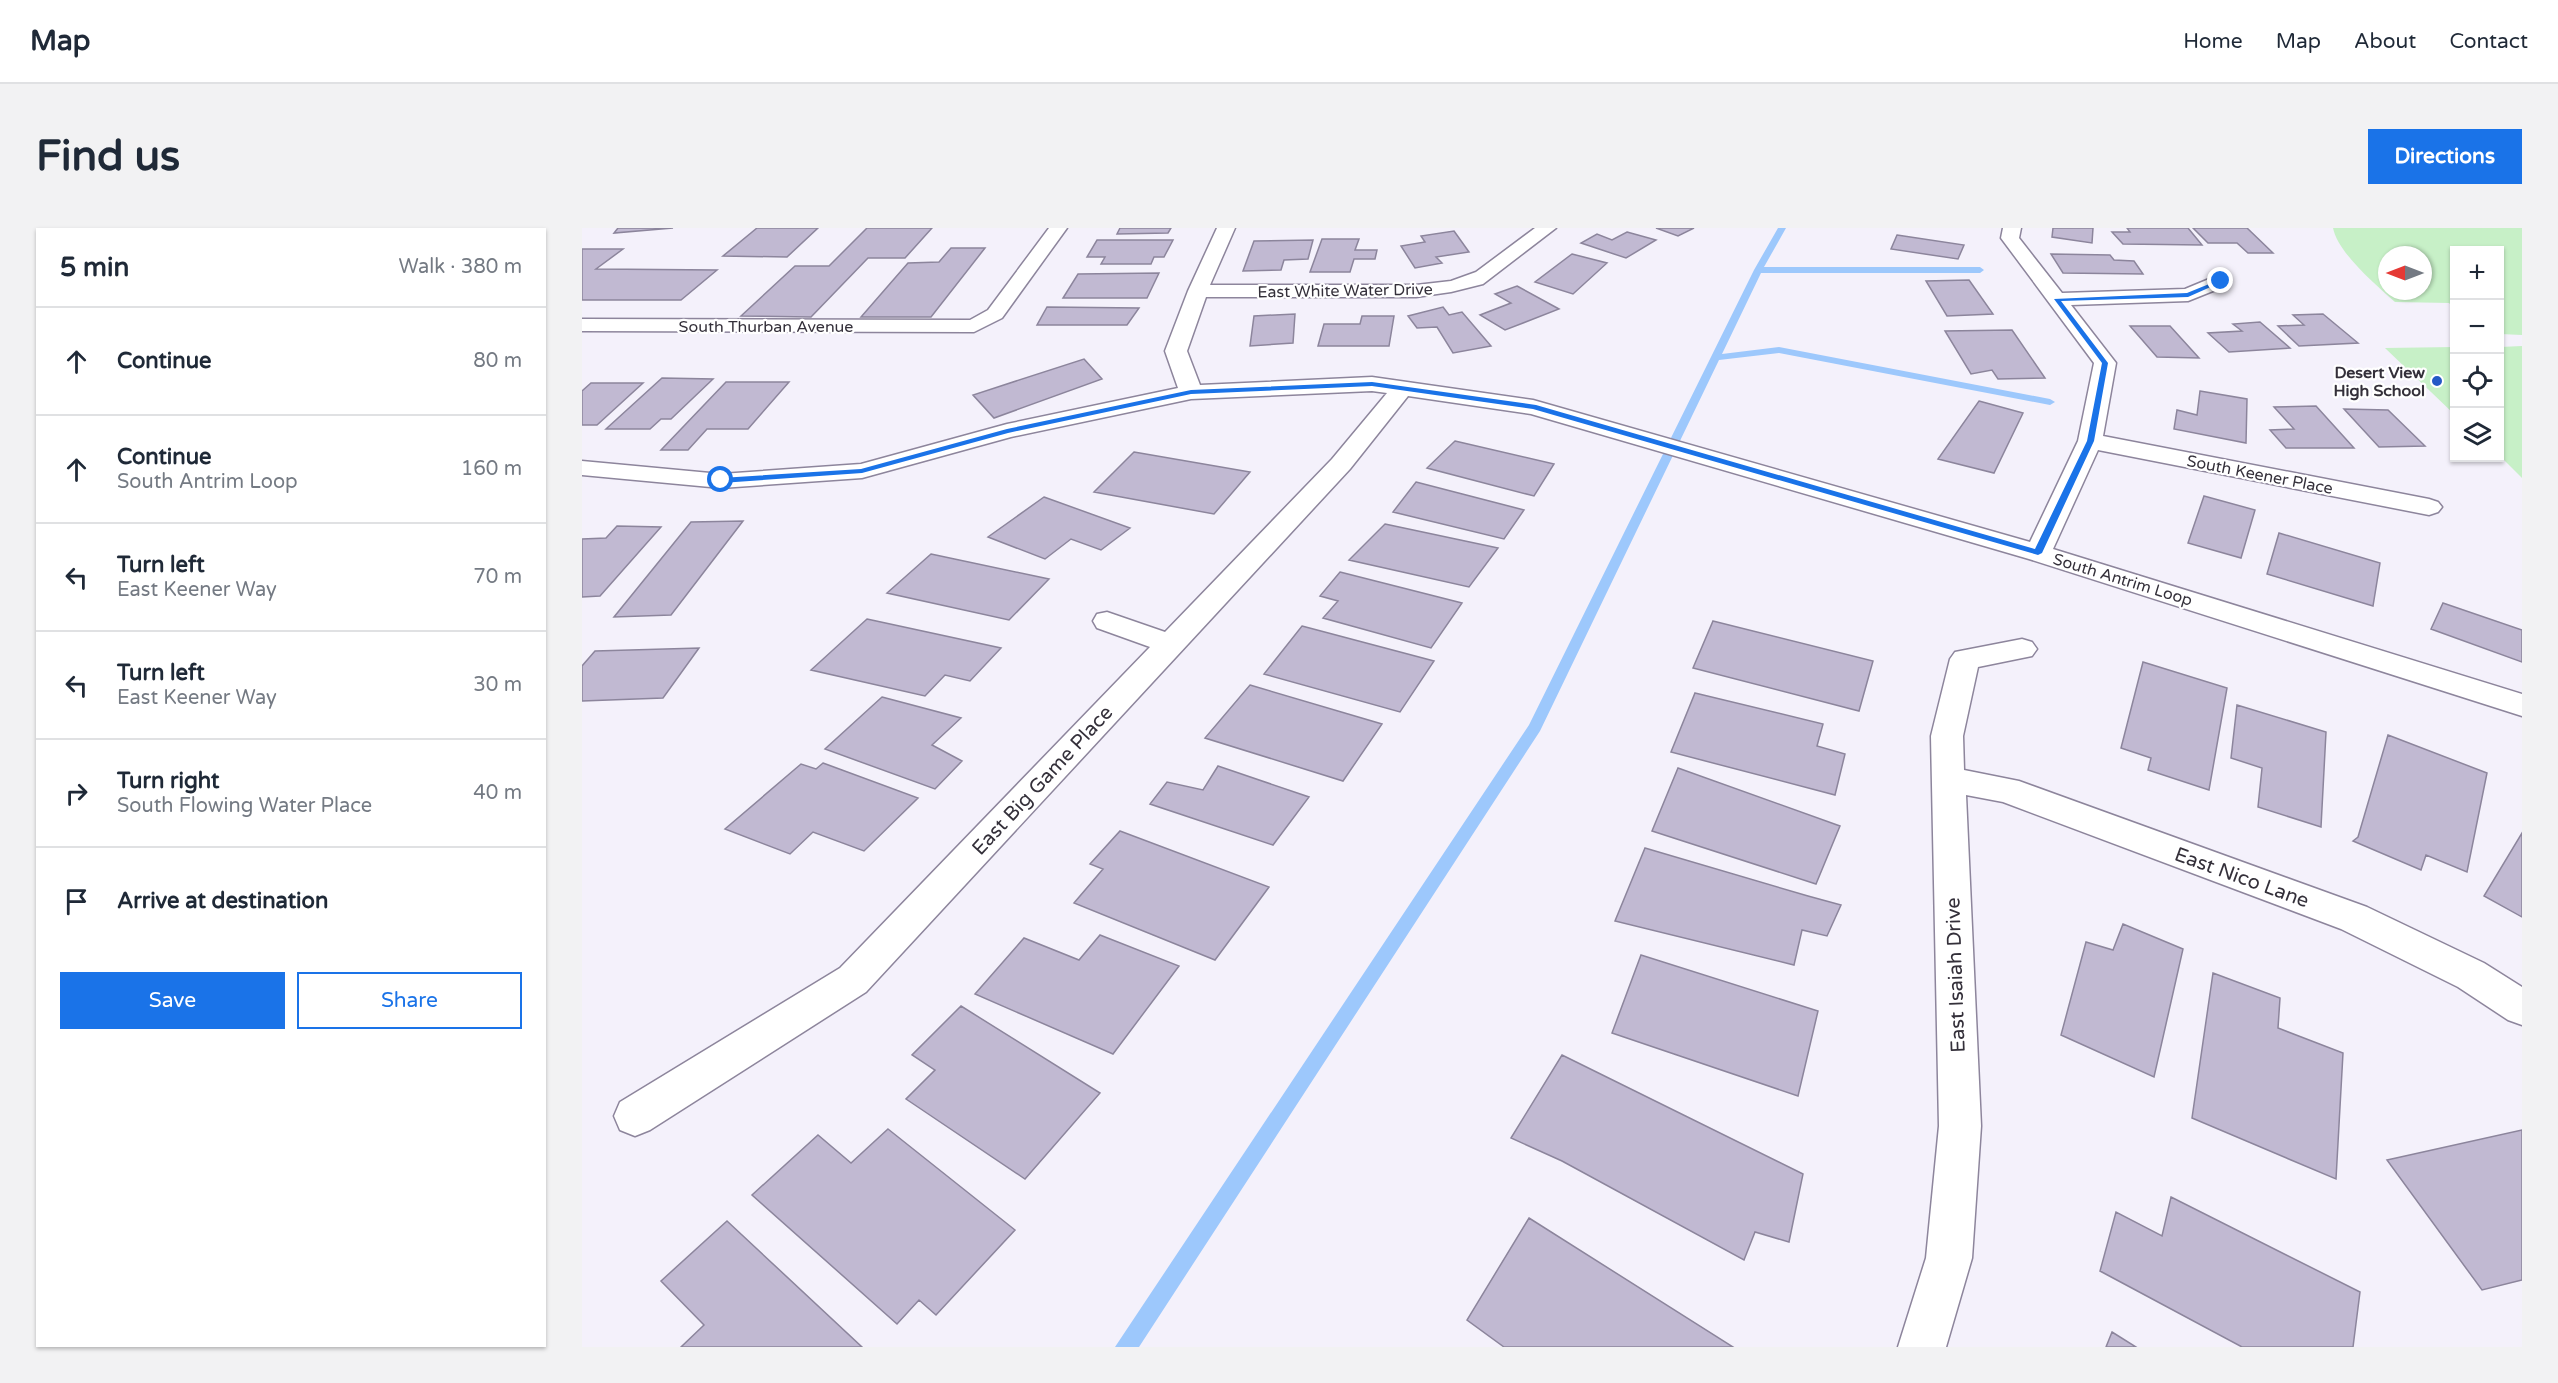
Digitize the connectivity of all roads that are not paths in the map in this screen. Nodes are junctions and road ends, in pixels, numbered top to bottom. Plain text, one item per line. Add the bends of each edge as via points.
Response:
1 (1058, 228) edge
2 (1226, 228) edge
3 (1547, 228) edge
4 (2012, 228) edge
5 (2221, 281) dead end
6 (1198, 291) junction
7 (2056, 299) junction
8 (582, 325) edge
9 (1403, 388) junction
10 (1191, 392) junction
11 (2090, 441) junction
12 (582, 468) edge
13 (2429, 507) dead end
14 (2038, 553) junction
15 (1107, 621) dead end
16 (1170, 644) junction
17 (2022, 649) dead end
18 (2522, 705) edge
19 (1948, 780) junction
20 (2522, 1008) edge
21 (635, 1116) dead end
22 (1922, 1347) edge

1 - 8 street, South Thurban Avenue via 995,314 974,326
2 - 6 street
3 - 6 street, East White Water Drive via 1526,240 1482,277 1445,287 1416,291
4 - 7 street via 2010,238
5 - 7 street via 2188,295
6 - 10 street via 1176,351
7 - 11 street via 2105,363
9 - 10 street, South Antrim Loop via 1372,384
9 - 14 street, South Antrim Loop via 1533,407
9 - 16 street, East Big Game Place via 1341,464
10 - 12 street, South Antrim Loop via 1007,431 862,471 721,480
11 - 13 street, South Keener Place
11 - 14 street
14 - 18 street, South Antrim Loop
15 - 16 street
16 - 21 street, East Big Game Place via 853,980
17 - 19 street, East Isaiah Drive via 1965,659 1947,736
19 - 20 street, East Nico Lane via 2007,790 2354,918 2471,975
19 - 22 street, East Isaiah Drive via 1960,1126 1949,1258

